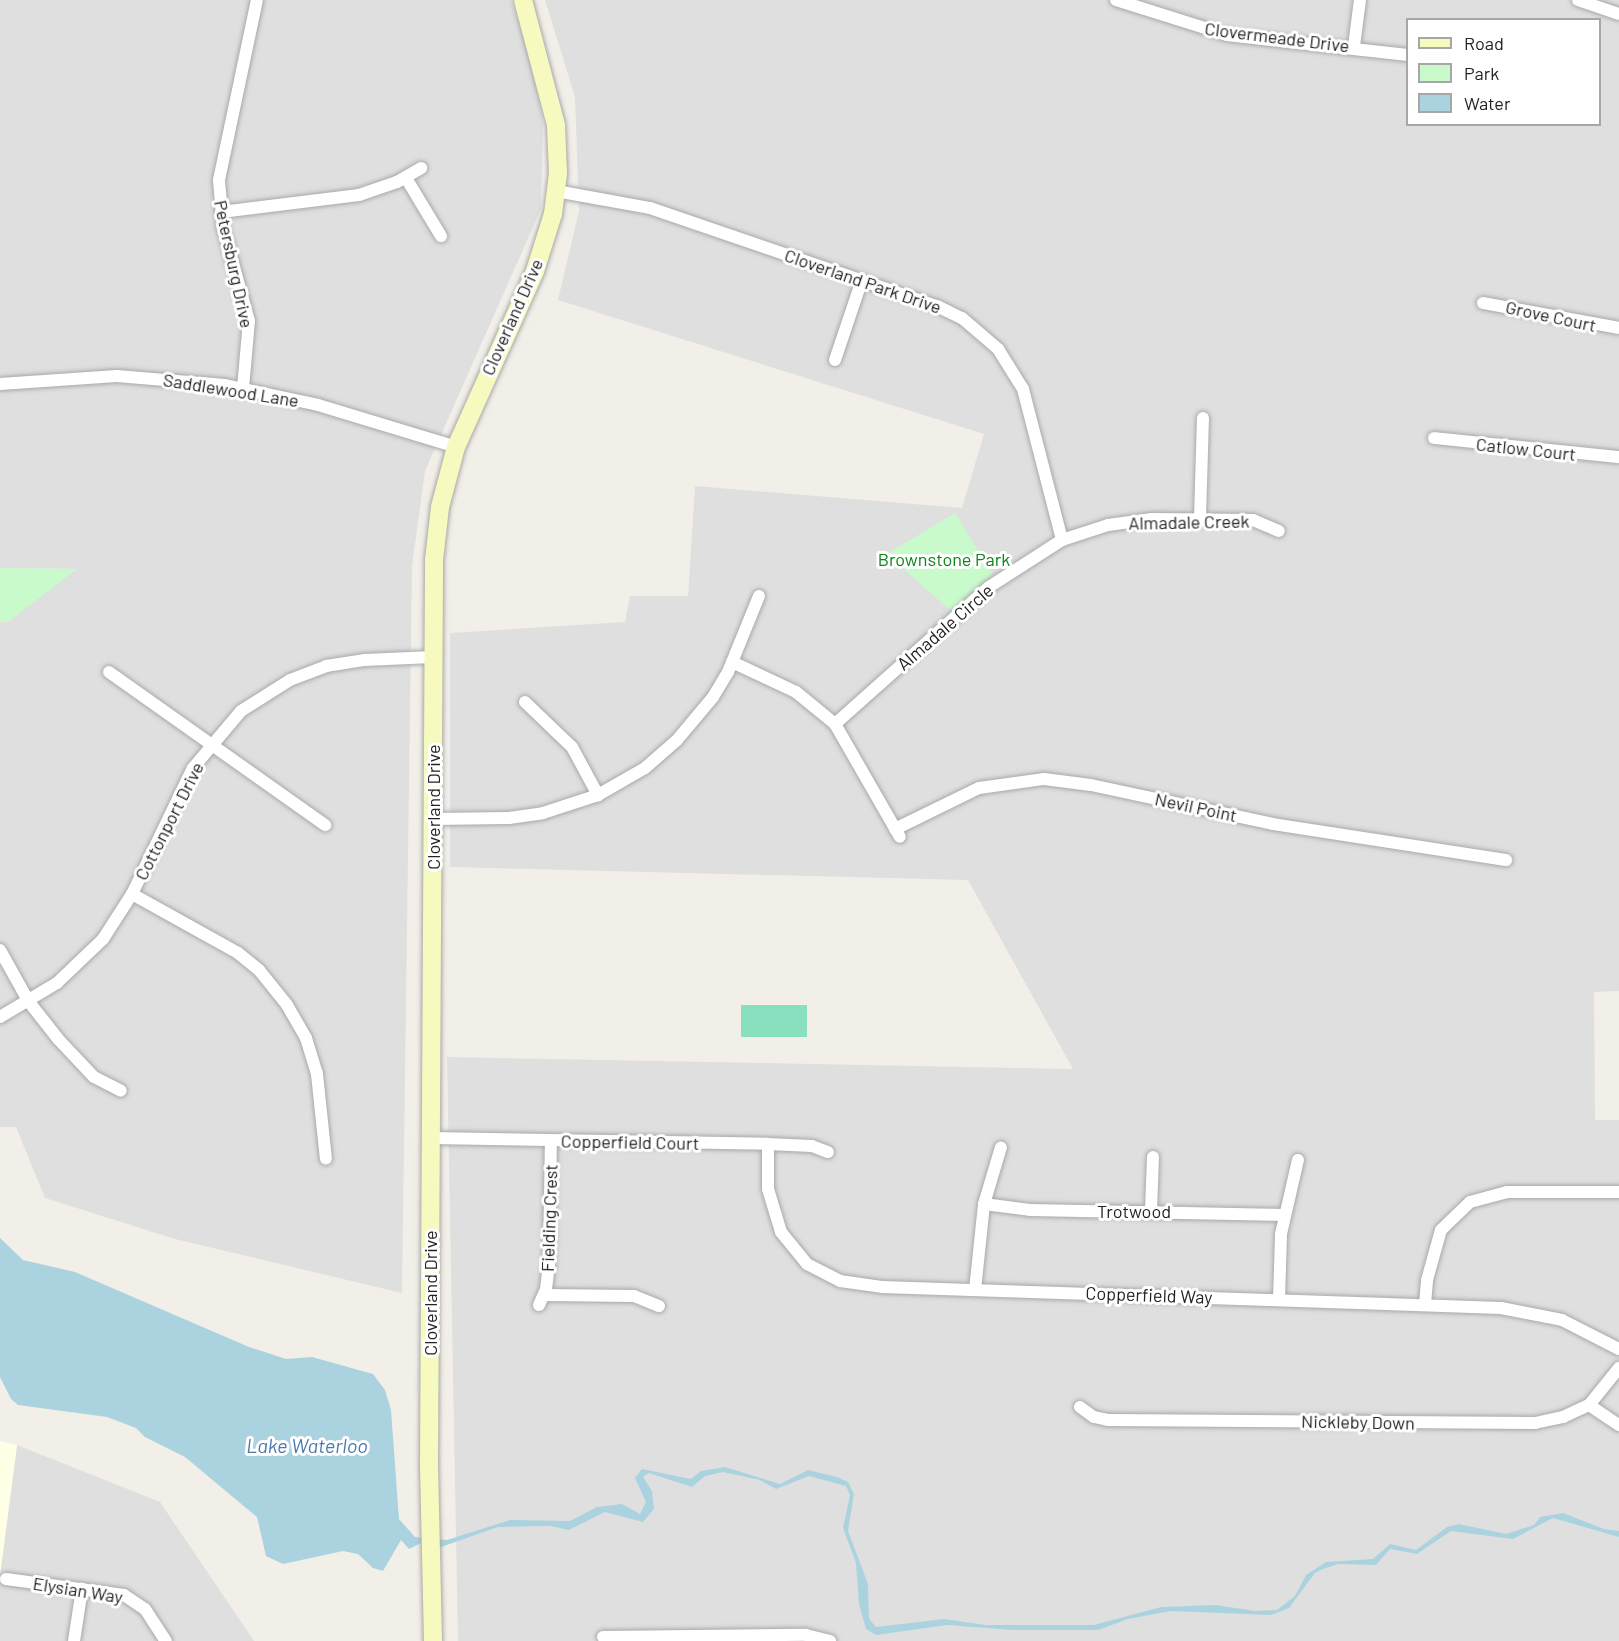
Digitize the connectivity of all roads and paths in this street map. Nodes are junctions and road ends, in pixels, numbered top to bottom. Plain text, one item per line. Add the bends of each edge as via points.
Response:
1 (257, 0) edge
2 (523, 0) edge
3 (1116, 0) edge
4 (1360, 0) edge
5 (1578, 0) edge
6 (1619, 14) edge
7 (1353, 46) junction
8 (1406, 55) edge
9 (421, 168) dead end
10 (406, 178) junction
11 (556, 191) junction
12 (220, 212) junction
13 (441, 236) dead end
14 (862, 280) junction
15 (1483, 303) dead end
16 (1619, 328) edge
17 (835, 360) dead end
18 (0, 384) edge
19 (243, 388) junction
20 (1203, 418) dead end
21 (1434, 438) dead end
22 (456, 447) junction
23 (1619, 457) edge
24 (1200, 518) junction
25 (1279, 531) dead end
26 (1062, 540) junction
27 (759, 596) dead end
28 (434, 657) junction
29 (732, 662) junction
30 (109, 672) dead end
31 (525, 702) dead end
32 (835, 724) junction
33 (210, 745) junction
34 (598, 795) junction
35 (433, 819) junction
36 (325, 825) dead end
37 (1506, 860) dead end
38 (132, 894) junction
39 (0, 950) edge
40 (29, 1002) junction
41 (0, 1017) edge
42 (121, 1091) dead end
43 (432, 1138) junction
44 (551, 1141) junction
45 (768, 1144) junction
46 (1001, 1147) dead end
47 (828, 1152) dead end
48 (1153, 1157) dead end
49 (326, 1159) dead end
50 (1298, 1160) dead end
51 (1619, 1192) edge
52 (984, 1204) junction
53 (1151, 1211) junction
54 (1285, 1215) junction
55 (975, 1290) junction
56 (1279, 1299) junction
57 (1425, 1304) junction
58 (659, 1306) dead end
59 (1619, 1349) edge
60 (1619, 1368) edge
61 (1589, 1405) junction
62 (1080, 1407) dead end
63 (1619, 1425) edge
64 (6, 1580) dead end
65 (81, 1589) junction
66 (603, 1637) dead end
67 (74, 1641) edge
68 (166, 1641) edge
69 (433, 1641) edge
70 (830, 1641) edge

1 - 12 street, Petersburg Drive via 222,158
2 - 11 main road, Cloverland Drive via 556,125
3 - 7 street, Clovermeade Drive via 1227,35
4 - 7 street
5 - 6 street
7 - 8 street, Clovermeade Drive
9 - 10 street
10 - 12 street via 359,195
10 - 13 street
11 - 14 street, Cloverland Park Drive via 650,208
11 - 22 main road, Cloverland Drive via 539,260
12 - 19 street, Petersburg Drive via 248,309 249,345
14 - 17 street
14 - 26 street, Cloverland Park Drive via 956,315 986,338 1012,367 1033,420
15 - 16 street, Grove Court
18 - 19 street, Saddlewood Lane via 117,376
19 - 22 street, Saddlewood Lane via 318,405
20 - 24 street
21 - 23 street, Catlow Court via 1545,453
22 - 28 main road, Cloverland Drive via 435,545
24 - 25 street, Almadale Creek via 1253,520
24 - 26 street, Almadale Creek via 1120,523
26 - 32 street, Almadale Circle via 989,587
27 - 29 street
28 - 33 street, Cottonport Drive via 364,660 306,673 241,711
28 - 35 main road, Cloverland Drive
29 - 32 street via 796,692
29 - 34 street via 713,697 677,740 645,768
30 - 33 street
31 - 34 street via 572,747
32 - 37 street, Nevil Point via 897,833 979,788 1016,780 1056,780 1273,824
33 - 36 street
33 - 38 street, Cottonport Drive via 177,800
34 - 35 street via 516,818
35 - 43 main road, Cloverland Drive
38 - 40 street, Cottonport Drive via 92,952
38 - 49 street via 238,953 267,978 287,1005 306,1038 317,1074
39 - 40 street
40 - 41 street, Cottonport Drive
40 - 42 street via 87,1070
43 - 44 street, Copperfield Court
43 - 69 main road, Cloverland Drive
44 - 45 street, Copperfield Court
44 - 58 street, Fielding Crest via 549,1263 541,1300 634,1296
45 - 47 street, Copperfield Court via 812,1146
45 - 55 street, Copperfield Way via 772,1211 781,1232 807,1264 824,1276 856,1285
46 - 52 street
48 - 53 street
50 - 54 street
51 - 57 street via 1507,1192 1470,1202 1441,1230 1426,1280
52 - 53 street, Trotwood via 1030,1210
52 - 55 street
53 - 54 street, Trotwood
54 - 56 street
55 - 56 street, Copperfield Way
56 - 57 street, Copperfield Way
57 - 59 street, Copperfield Way via 1530,1312 1588,1330
60 - 61 street, Nickleby Down
61 - 62 street, Nickleby Down via 1556,1419 1525,1424 1108,1420 1094,1417
61 - 63 street
64 - 65 street, Elysian Way
65 - 67 street
65 - 68 street, Elysian Way via 132,1599 148,1613
66 - 70 street via 807,1635

